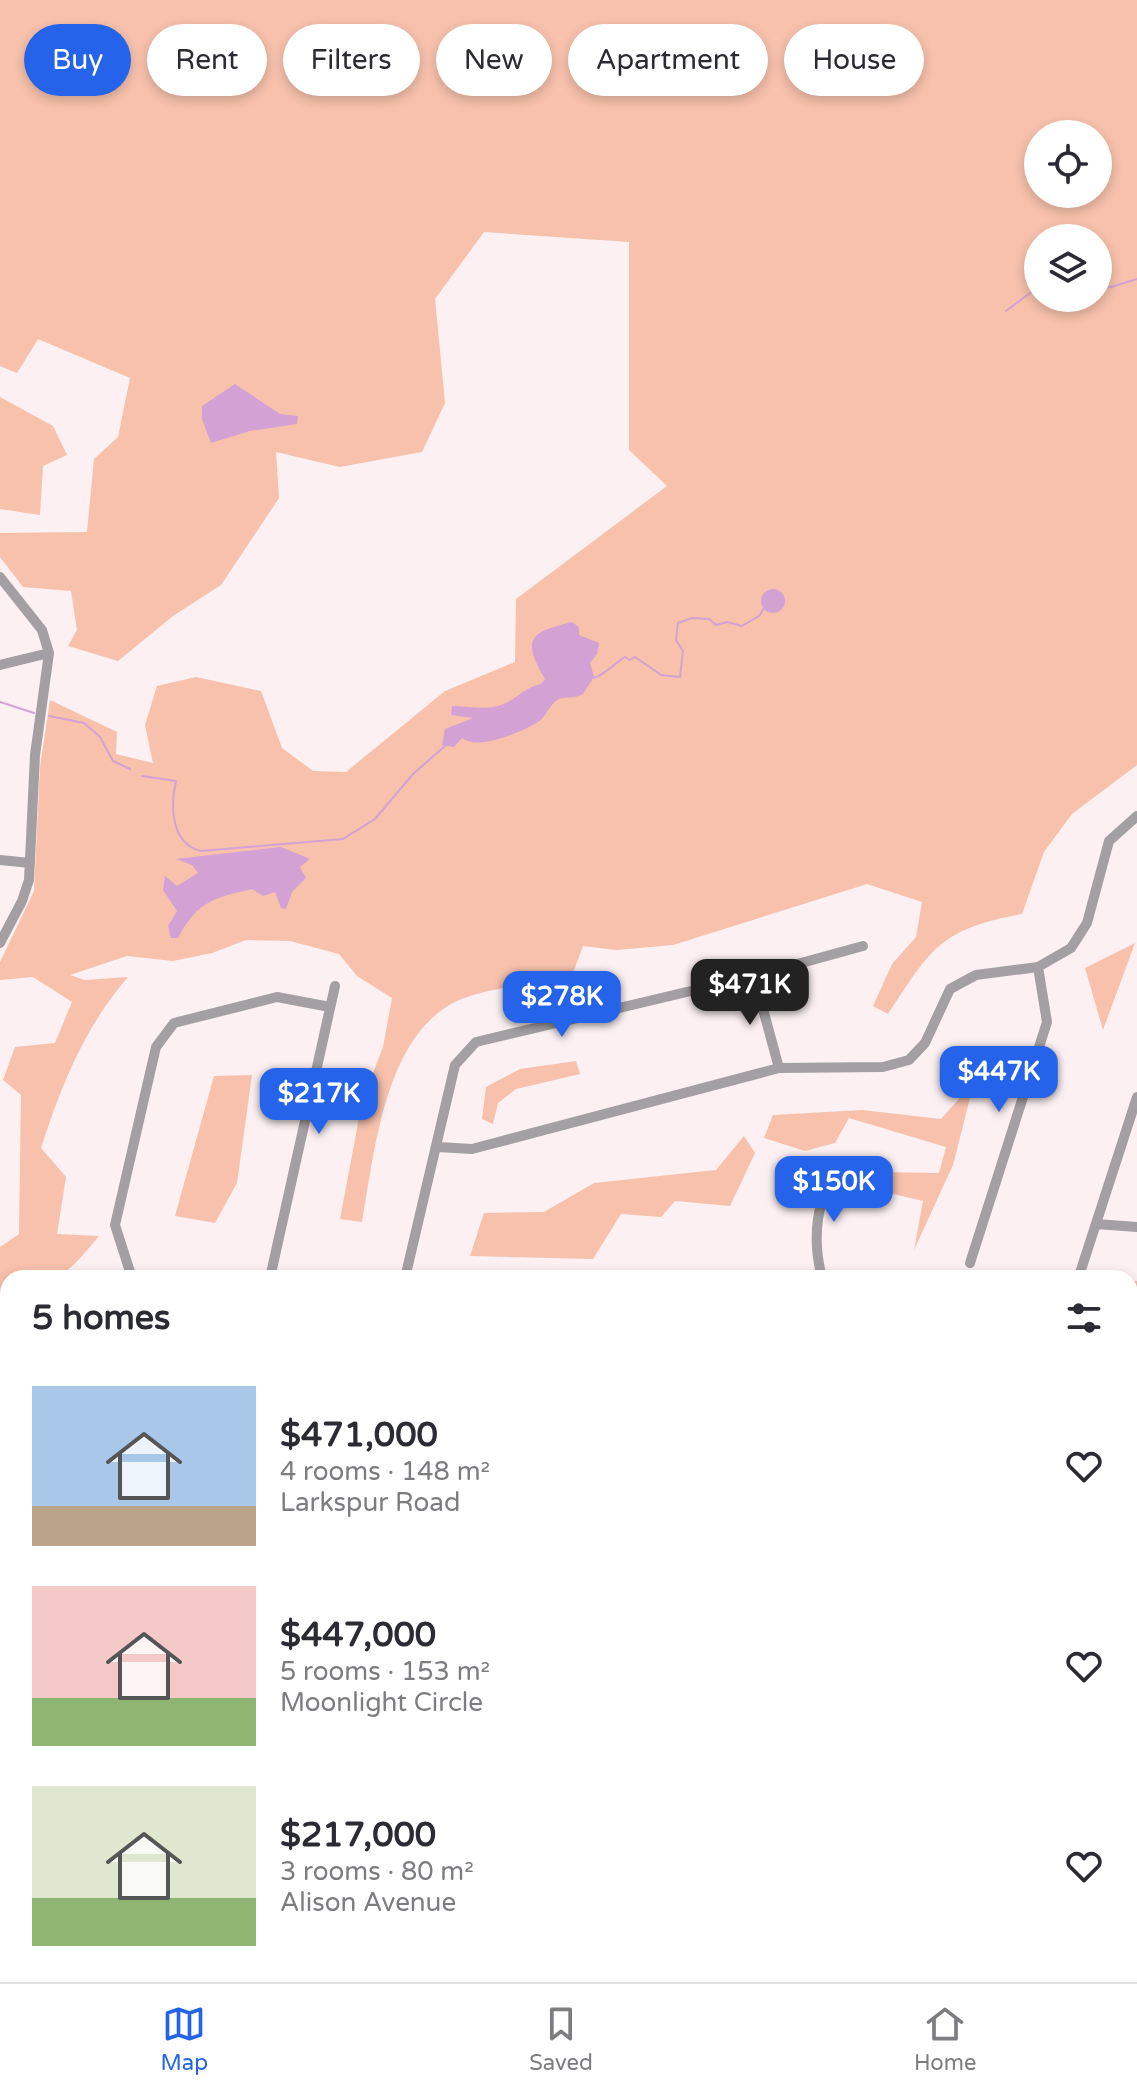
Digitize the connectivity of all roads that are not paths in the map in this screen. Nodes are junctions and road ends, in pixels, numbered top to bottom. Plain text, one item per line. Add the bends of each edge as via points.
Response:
1 (0, 577) edge
2 (49, 653) junction
3 (0, 665) edge
4 (1137, 816) edge
5 (0, 860) edge
6 (30, 863) junction
7 (0, 943) edge
8 (863, 946) dead end
9 (1038, 967) junction
10 (754, 976) junction
11 (335, 986) dead end
12 (330, 1007) junction
13 (779, 1068) junction
14 (1137, 1097) edge
15 (438, 1147) junction
16 (837, 1169) dead end
17 (1096, 1224) junction
18 (1137, 1227) edge
19 (970, 1263) dead end
20 (129, 1270) edge
21 (272, 1270) edge
22 (407, 1270) edge
23 (820, 1270) edge
24 (1081, 1270) edge

1 - 2 street via 42,630
2 - 3 street
2 - 6 street via 35,755
4 - 9 street via 1109,841 1087,923 1071,948
5 - 6 street
6 - 7 street via 22,901
8 - 10 street
9 - 13 street via 976,975 950,989 925,1043 909,1060 883,1067
9 - 19 street via 1047,1022
10 - 13 street
10 - 15 street via 476,1042 455,1065
11 - 12 street
12 - 20 street via 277,997 174,1023 156,1047 115,1225
12 - 21 street
13 - 15 street via 472,1149
14 - 17 street
15 - 22 street
16 - 23 street via 818,1210
17 - 18 street
17 - 24 street

